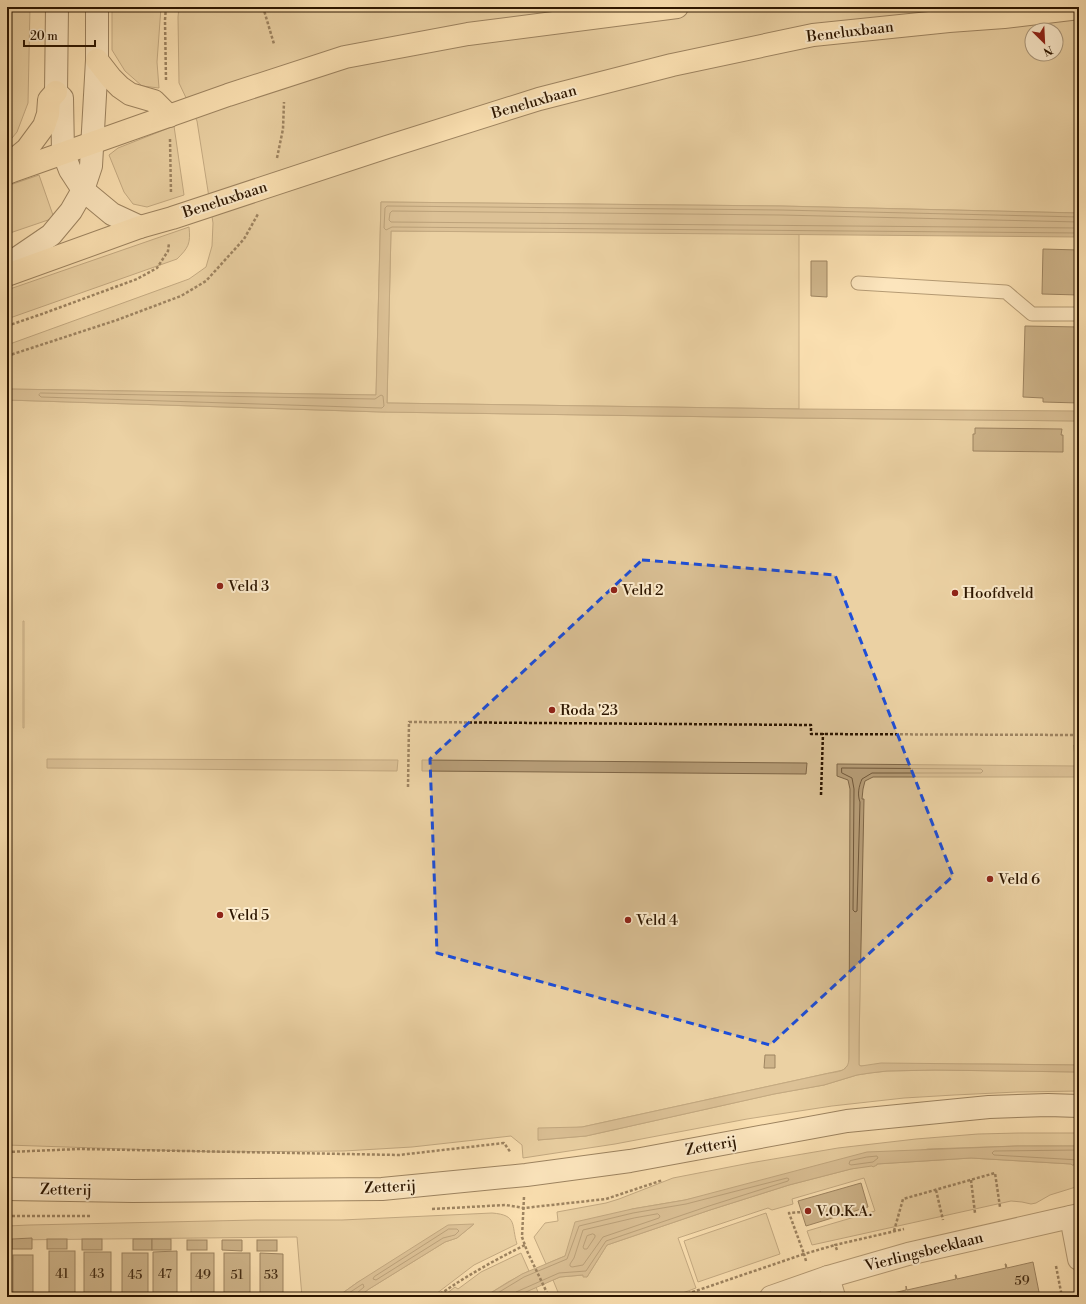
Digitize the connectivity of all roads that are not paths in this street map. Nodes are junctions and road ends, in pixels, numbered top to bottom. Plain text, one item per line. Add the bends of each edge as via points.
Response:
1 (57, 7) edge
2 (97, 7) edge
3 (677, 7) edge
4 (1072, 7) edge
5 (1079, 8) edge
6 (97, 60) junction
7 (56, 92) junction
8 (169, 116) junction
9 (92, 143) junction
10 (63, 152) junction
11 (8, 172) edge
12 (83, 190) junction
13 (140, 227) junction
14 (7, 265) edge
15 (7, 275) edge
16 (858, 283) dead end
17 (1079, 314) edge
18 (1079, 1106) edge
19 (7, 1189) edge
20 (1075, 1216) edge
21 (1079, 1259) edge
22 (831, 1287) edge
23 (771, 1297) edge

1 - 7 street
2 - 6 street
3 - 8 main road via 468,34 345,58
4 - 5 main road, Beneluxbaan
5 - 13 main road, Beneluxbaan via 814,35 672,65 532,102
6 - 8 main road via 120,87 130,94 154,101
6 - 9 street
7 - 10 street via 62,98
7 - 11 main road via 49,100 44,126 27,149 16,158
8 - 9 main road
9 - 10 main road
9 - 12 street via 91,166
10 - 11 main road
10 - 12 street via 70,170
12 - 13 street via 112,214
12 - 14 street via 71,211 51,235
13 - 15 main road, Beneluxbaan
16 - 17 lane via 1006,292 1032,314
18 - 19 street, Zetterij via 989,1107 847,1121 630,1161 526,1175 382,1189
20 - 21 street
20 - 22 street, Vierlingsbeeklaan via 908,1254
22 - 23 street, Vierlingsbeeklaan

